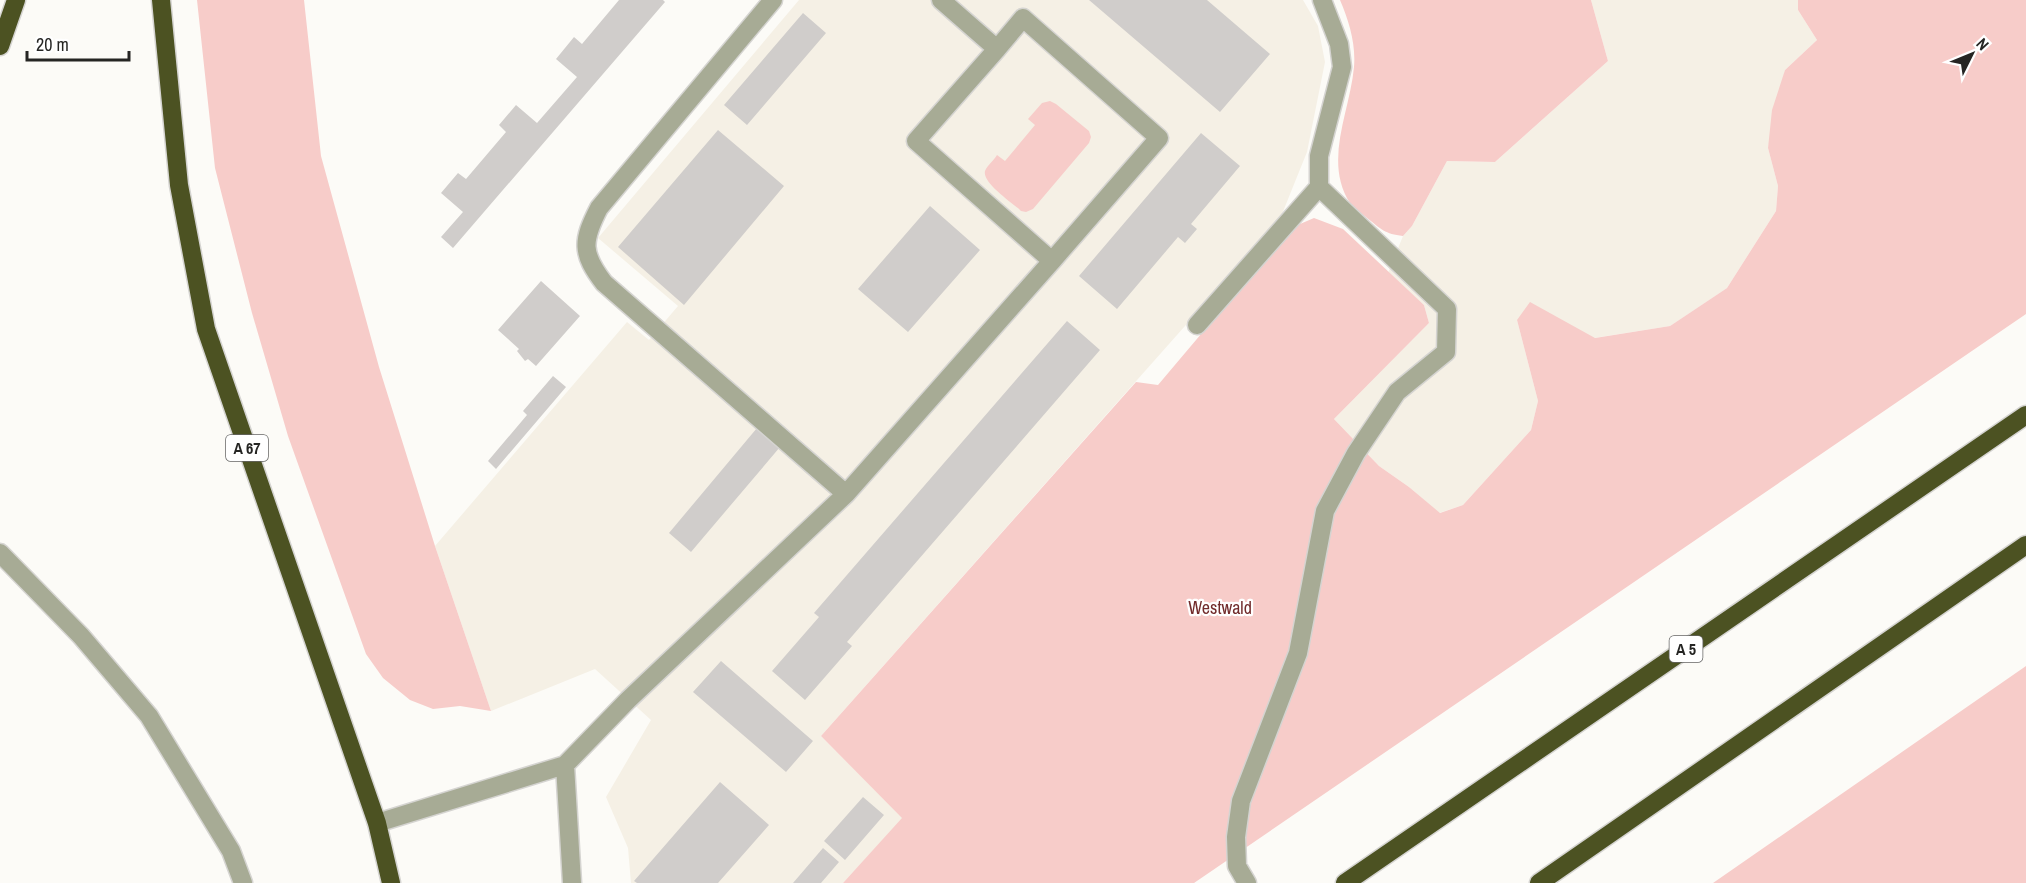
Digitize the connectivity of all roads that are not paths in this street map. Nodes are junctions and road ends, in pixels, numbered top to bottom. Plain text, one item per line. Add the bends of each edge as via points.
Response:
1 (16, 0) edge
2 (161, 0) edge
3 (773, 0) edge
4 (941, 0) edge
5 (1322, 0) edge
6 (0, 46) edge
7 (996, 49) junction
8 (1319, 187) junction
9 (1052, 261) junction
10 (1197, 325) dead end
11 (2026, 415) edge
12 (846, 494) junction
13 (2026, 545) edge
14 (0, 553) edge
15 (6, 567) edge
16 (565, 765) junction
17 (377, 824) junction
18 (243, 883) edge
19 (391, 883) edge
20 (572, 883) edge
21 (1246, 883) edge
22 (1345, 883) edge
23 (1539, 883) edge

1 - 6 highway
2 - 17 highway, A 67 via 179,185 206,328
3 - 12 street via 599,208 588,228 585,250 604,283
4 - 7 street
5 - 8 street via 1339,44 1342,67 1319,156
7 - 9 street via 916,141
7 - 9 street via 1023,18 1159,138
8 - 10 street
8 - 21 street via 1447,309 1446,352 1397,392 1356,453 1324,511 1298,653 1241,801 1236,866
9 - 12 street
11 - 22 highway, A 5
12 - 16 street via 628,700
13 - 23 highway
14 - 15 street
15 - 18 street via 81,636 149,716 231,851
16 - 17 street
16 - 20 street
17 - 19 highway, A 67

